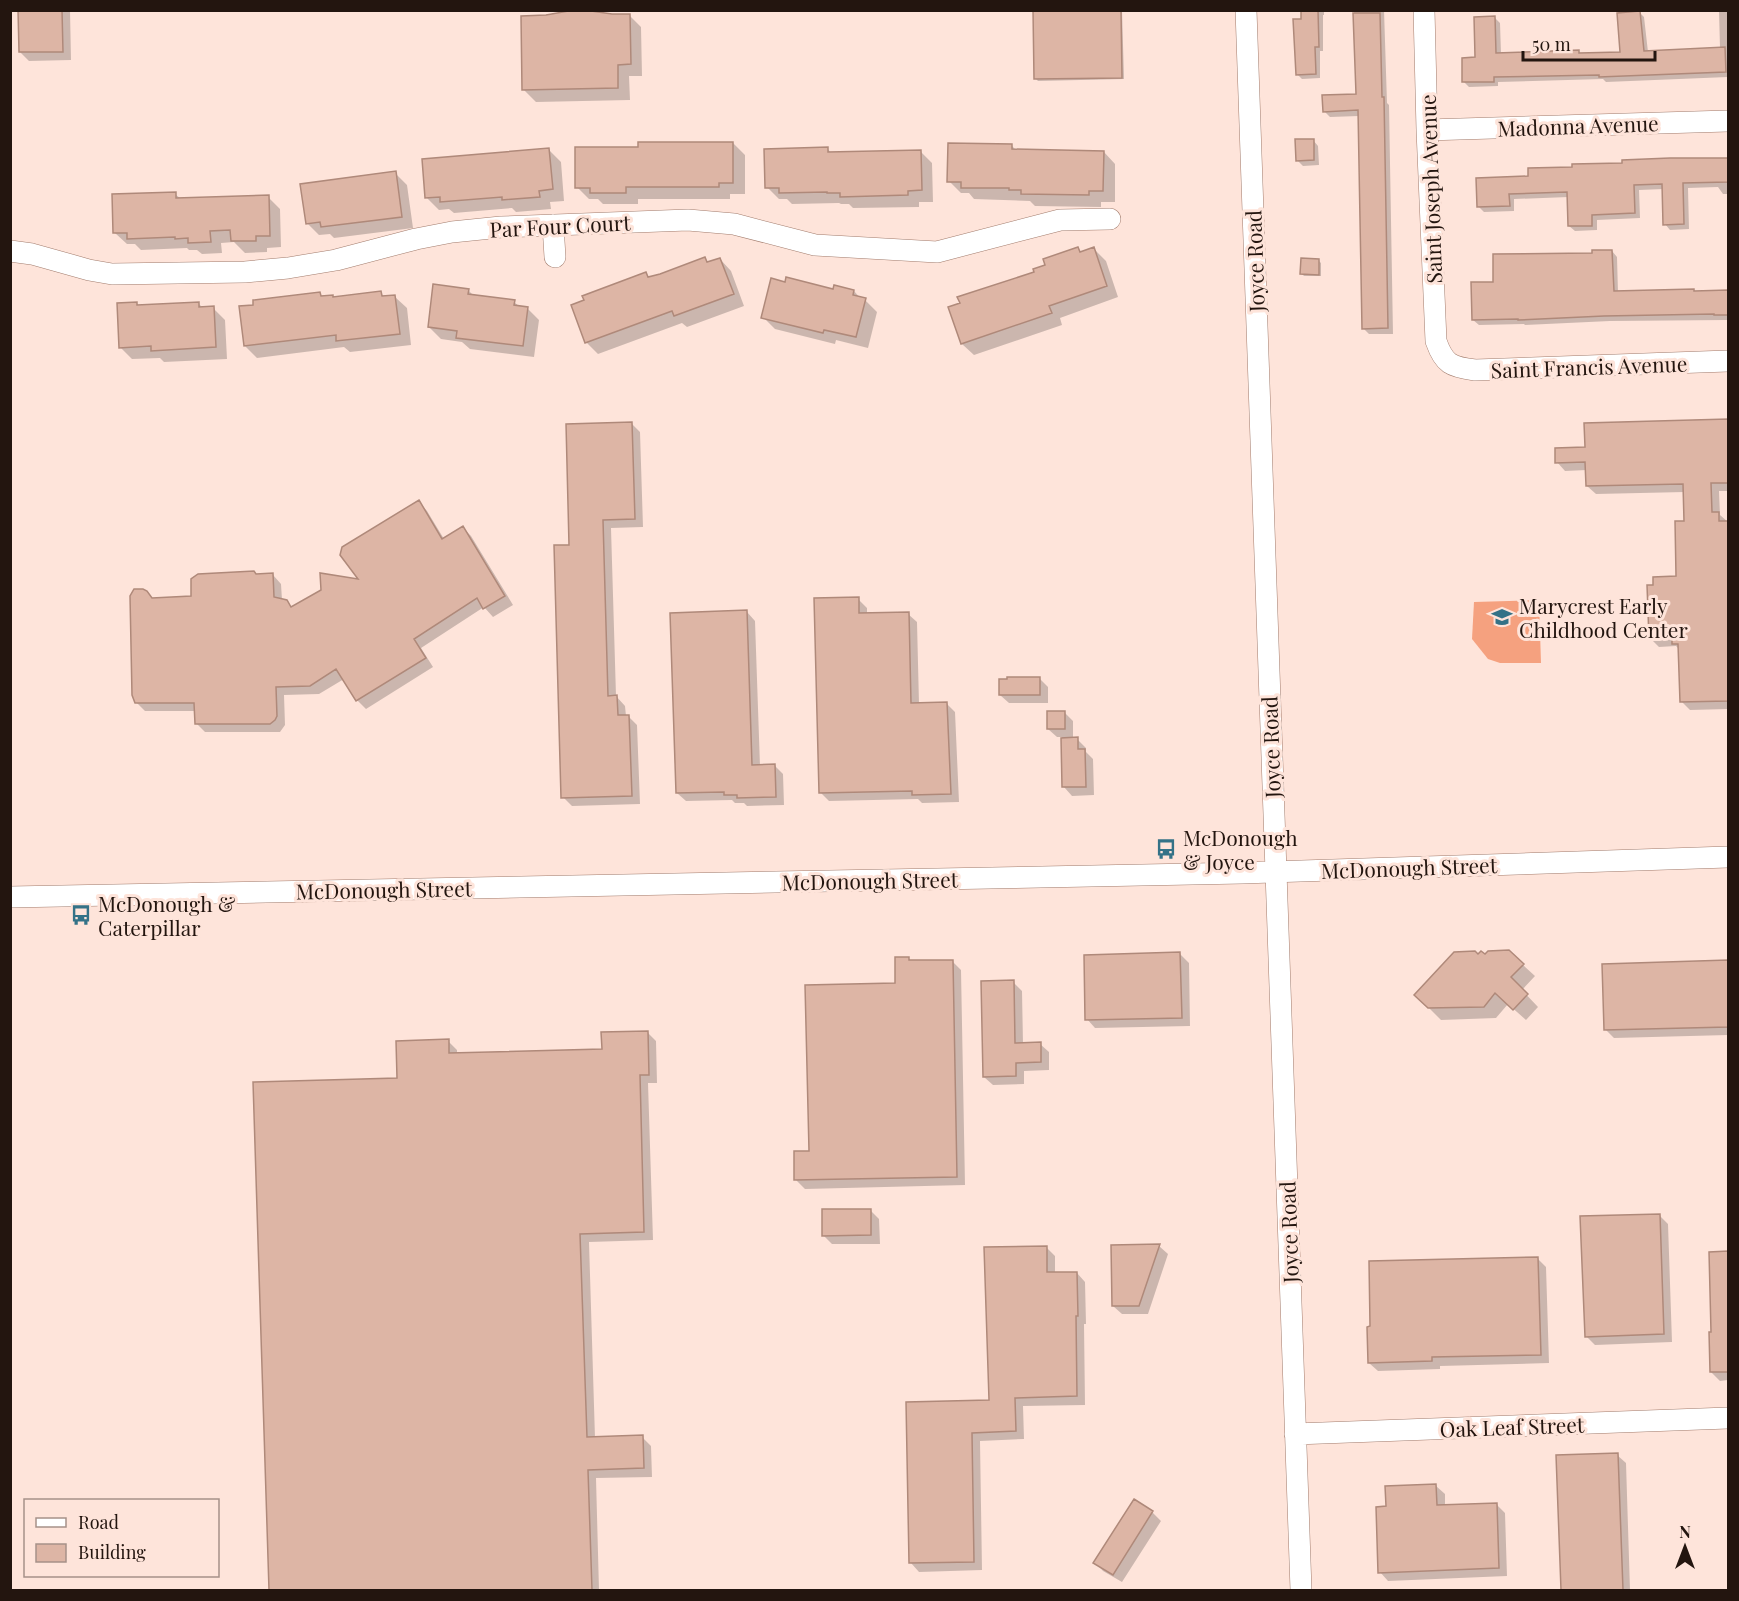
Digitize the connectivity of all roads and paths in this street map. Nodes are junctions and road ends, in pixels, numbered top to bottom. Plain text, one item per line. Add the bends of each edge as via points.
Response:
1 (1245, 10) edge
2 (1424, 10) edge
3 (1728, 121) edge
4 (1427, 130) junction
5 (1110, 219) dead end
6 (554, 225) junction
7 (10, 251) edge
8 (555, 257) dead end
9 (1728, 361) edge
10 (1449, 364) joint
11 (1728, 857) edge
12 (1274, 872) junction
13 (10, 897) edge
14 (1728, 1418) edge
15 (1295, 1434) junction
16 (1300, 1590) edge

1 - 12 street, Joyce Road
2 - 4 street, Saint Joseph Avenue
3 - 4 street, Madonna Avenue
4 - 10 street, Saint Joseph Avenue via 1436,341
5 - 6 street, Par Four Court via 1060,220 937,252 815,245 709,221
6 - 7 street, Par Four Court via 452,232 336,260 245,272 112,274
6 - 8 street
9 - 10 street, Saint Francis Avenue via 1475,370
11 - 12 street, McDonough Street
12 - 13 street, McDonough Street
12 - 15 street, Joyce Road
14 - 15 street, Oak Leaf Street
15 - 16 street, Joyce Road

